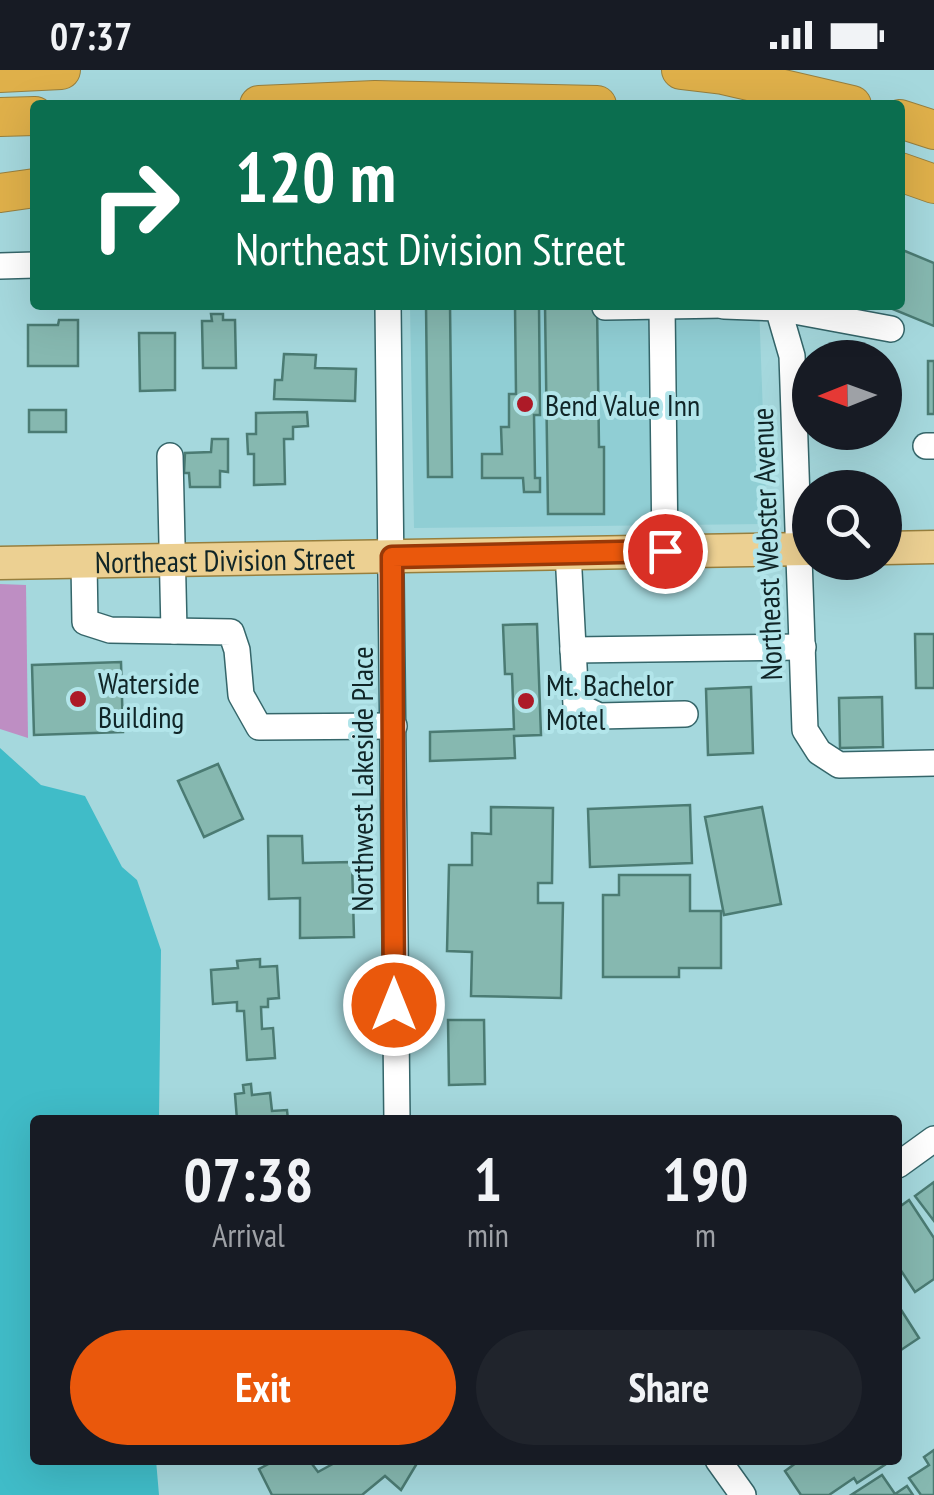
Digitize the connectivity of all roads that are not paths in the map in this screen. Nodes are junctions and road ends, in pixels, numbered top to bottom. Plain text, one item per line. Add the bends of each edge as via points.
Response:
1 (61, 70) edge
2 (680, 70) edge
3 (0, 73) edge
4 (831, 100) edge
5 (30, 116) edge
6 (0, 118) edge
7 (905, 121) edge
8 (934, 130) edge
9 (905, 174) edge
10 (934, 184) edge
11 (30, 189) edge
12 (0, 193) edge
13 (30, 265) edge
14 (0, 266) edge
15 (388, 310) edge
16 (662, 310) edge
17 (779, 310) edge
18 (788, 310) edge
19 (891, 330) dead end
20 (170, 456) dead end
21 (799, 470) edge
22 (934, 547) edge
23 (902, 548) edge
24 (792, 549) edge
25 (665, 551) junction
26 (568, 552) junction
27 (392, 557) junction
28 (173, 561) junction
29 (0, 562) edge
30 (84, 562) junction
31 (804, 580) edge
32 (174, 631) junction
33 (803, 647) junction
34 (573, 650) junction
35 (684, 714) dead end
36 (394, 726) junction
37 (934, 763) edge
38 (397, 1115) edge
39 (934, 1139) edge
40 (902, 1162) edge
41 (722, 1465) edge
42 (743, 1495) edge

1 - 3 highway
2 - 4 highway
5 - 6 highway
7 - 8 highway
9 - 10 highway
11 - 12 highway
13 - 14 street
15 - 27 street, Northwest Lakeside Place
16 - 25 street
17 - 21 street, Northeast Webster Avenue via 792,356
18 - 19 street
20 - 28 street
22 - 23 main road
24 - 25 main road, Northeast Division Street
25 - 26 main road, Northeast Division Street
26 - 27 main road, Northeast Division Street
26 - 34 street
27 - 28 main road, Northeast Division Street
27 - 36 street, Northwest Lakeside Place
28 - 30 main road, Northeast Division Street
28 - 32 street
29 - 30 main road, Northeast Division Street
30 - 32 street via 85,622 110,630
31 - 33 street, Northeast Webster Avenue
32 - 36 street via 231,632 240,695 259,727
33 - 34 street
33 - 37 street, Northeast Webster Avenue via 805,730 818,752 839,765
34 - 35 street via 576,705 599,716
36 - 38 street, Northwest Lakeside Place
39 - 40 street
41 - 42 street

